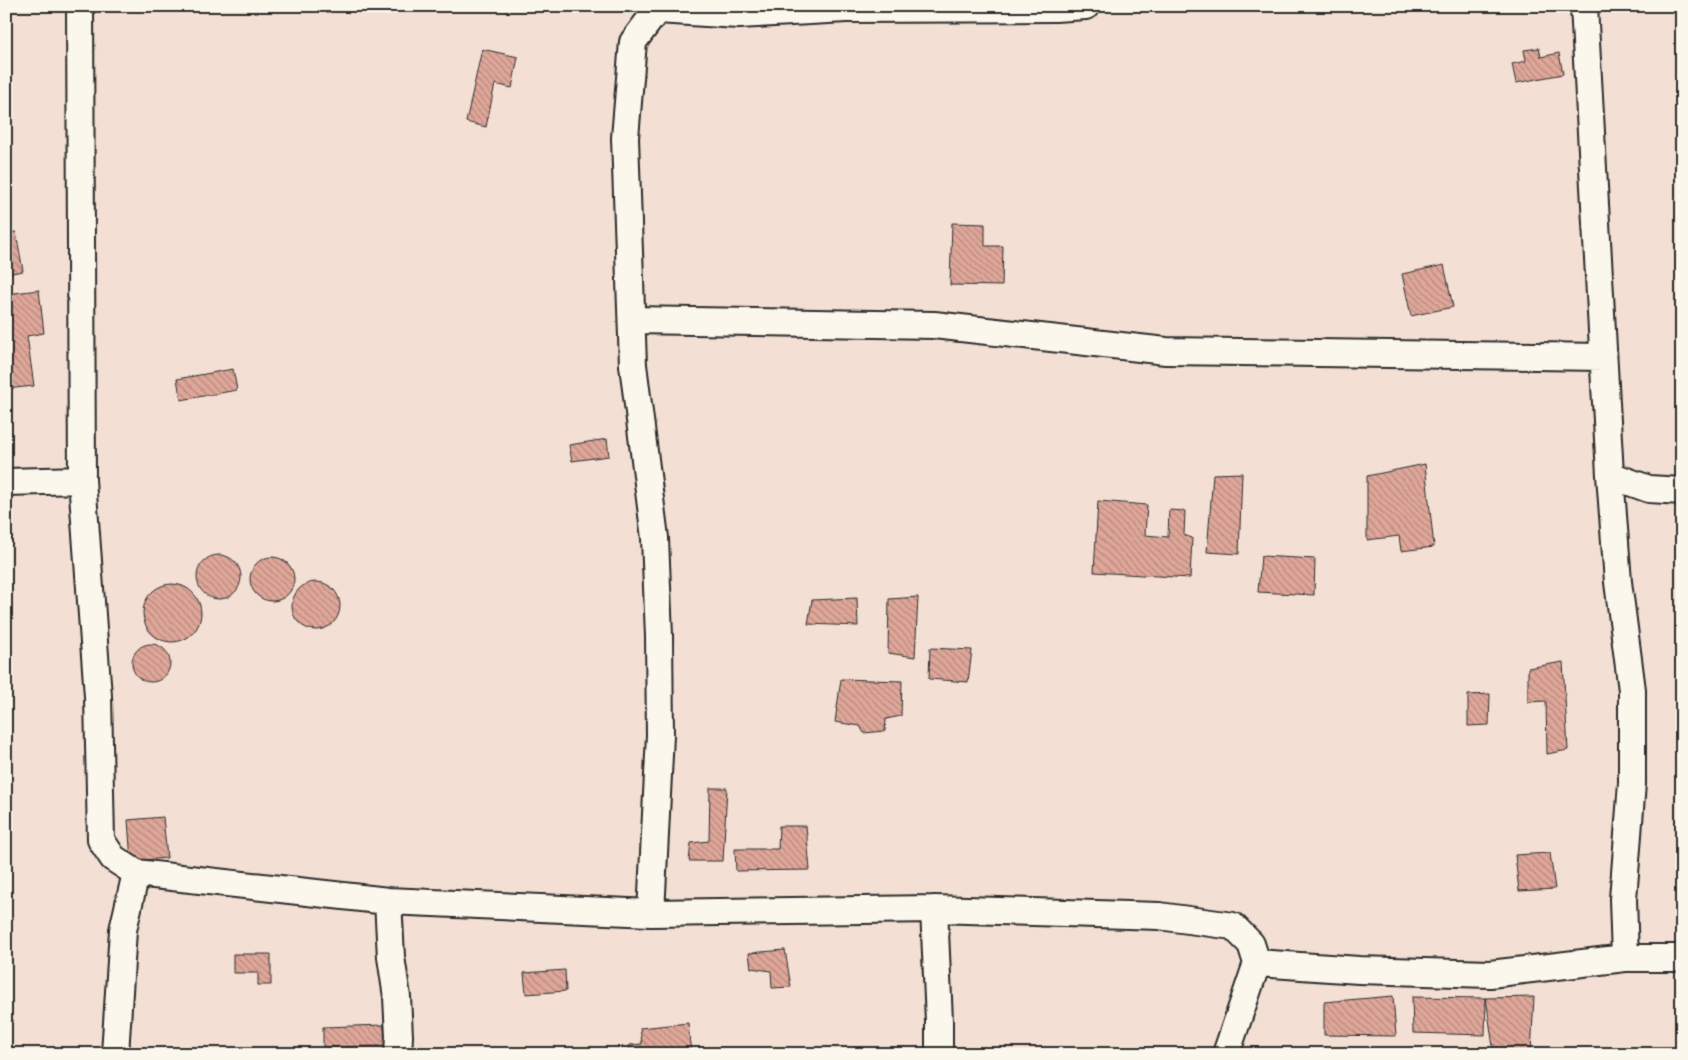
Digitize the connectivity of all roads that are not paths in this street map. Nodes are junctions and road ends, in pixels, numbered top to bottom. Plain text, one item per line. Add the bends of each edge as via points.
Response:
1 (80, 6) edge
2 (1086, 6) edge
3 (1584, 6) edge
4 (657, 8) edge
5 (632, 320) junction
6 (1603, 357) junction
7 (1610, 475) junction
8 (82, 480) junction
9 (6, 482) edge
10 (1682, 491) edge
11 (136, 873) junction
12 (388, 900) junction
13 (934, 909) junction
14 (651, 912) junction
15 (1625, 958) junction
16 (1682, 958) edge
17 (1256, 963) junction
18 (115, 1054) edge
19 (398, 1054) edge
20 (939, 1054) edge
21 (1226, 1054) edge

1 - 8 street
2 - 4 street via 846,8 739,15
3 - 6 street
4 - 5 street via 633,42 625,138
5 - 6 street via 934,325 1166,351
5 - 14 street via 633,365 655,538 659,636 660,735
6 - 7 street
7 - 10 street via 1649,490
7 - 15 street via 1618,582 1632,690 1632,783 1623,899
8 - 9 street
8 - 11 street via 98,696 101,840 113,858
11 - 12 street
11 - 18 street via 123,930
12 - 14 street
12 - 19 street via 390,957 397,997
13 - 14 street
13 - 17 street via 1149,915 1233,926 1251,944
13 - 20 street
15 - 16 street
15 - 17 street via 1490,974
17 - 21 street

